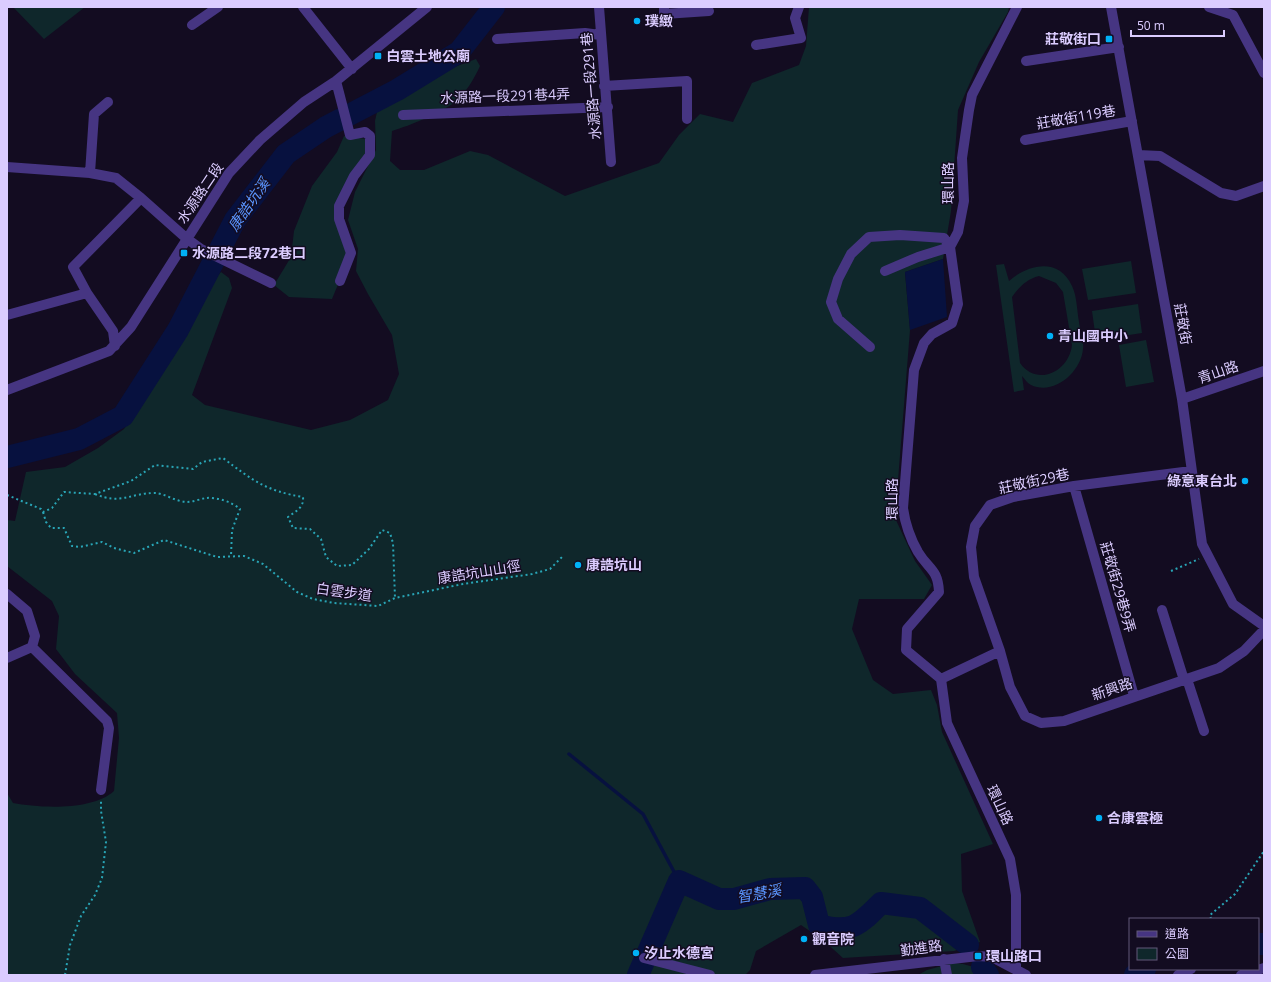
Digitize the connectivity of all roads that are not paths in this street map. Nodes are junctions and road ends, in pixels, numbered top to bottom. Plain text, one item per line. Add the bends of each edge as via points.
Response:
1 (218, 7) edge
2 (303, 7) edge
3 (427, 7) edge
4 (599, 7) edge
5 (664, 7) edge
6 (799, 7) edge
7 (1017, 7) edge
8 (1111, 7) edge
9 (1209, 7) edge
10 (709, 11) dead end
11 (192, 24) dead end
12 (600, 35) junction
13 (497, 39) dead end
14 (756, 45) dead end
15 (1118, 47) junction
16 (1026, 61) dead end
17 (352, 68) junction
18 (1264, 73) edge
19 (336, 81) junction
20 (604, 86) junction
21 (108, 102) dead end
22 (608, 107) junction
23 (403, 115) dead end
24 (686, 119) dead end
25 (1132, 121) junction
26 (1025, 140) dead end
27 (1138, 155) junction
28 (611, 162) dead end
29 (7, 167) edge
30 (90, 173) junction
31 (1264, 186) edge
32 (141, 198) junction
33 (186, 238) junction
34 (950, 247) junction
35 (885, 271) dead end
36 (340, 281) dead end
37 (271, 283) dead end
38 (87, 293) junction
39 (7, 315) edge
40 (115, 346) junction
41 (870, 347) dead end
42 (1264, 371) edge
43 (7, 390) edge
44 (1182, 399) junction
45 (1191, 471) junction
46 (1074, 486) junction
47 (7, 594) edge
48 (1162, 610) dead end
49 (1264, 626) edge
50 (1264, 630) edge
51 (32, 647) junction
52 (1000, 650) junction
53 (7, 658) edge
54 (941, 679) junction
55 (1185, 679) junction
56 (1134, 696) junction
57 (1204, 731) dead end
58 (101, 790) road end
59 (644, 958) dead end
60 (944, 959) junction
61 (1016, 969) junction
62 (1189, 970) edge
63 (1257, 970) edge
64 (710, 975) edge
65 (815, 975) edge
66 (947, 975) edge
67 (1026, 975) edge
68 (1178, 975) edge
69 (1241, 975) edge

1 - 11 street
2 - 17 street
3 - 17 street, 水源路二段
4 - 12 street, 水源路一段291巷
5 - 10 street via 664,14
6 - 14 street via 795,18 801,38
7 - 34 street, 環山路 via 972,95 962,158 964,201 958,232
8 - 15 street, 莊敬街
9 - 18 street via 1233,15
12 - 13 street via 585,33
12 - 20 street, 水源路一段291巷
15 - 16 street
15 - 25 street, 莊敬街
17 - 19 street, 水源路二段
19 - 33 street, 水源路二段 via 304,102 260,140 229,173
19 - 36 street via 350,135 365,132 370,136 370,155 354,176 339,206 339,219 351,253
20 - 22 street, 水源路一段291巷
20 - 24 street via 686,81
21 - 30 street via 94,114
22 - 23 street, 水源路一段291巷4弄
22 - 28 street, 水源路一段291巷
25 - 26 street, 莊敬街119巷
25 - 27 street, 莊敬街
27 - 31 street via 1160,156 1221,193 1236,196
27 - 44 street, 莊敬街
29 - 30 street
30 - 32 street via 116,178
32 - 33 street
32 - 38 street via 73,267
33 - 37 street via 229,264
33 - 40 street, 水源路二段 via 131,327
34 - 35 street
34 - 41 street via 944,238 900,235 869,237 851,254 838,279 831,302 838,319
34 - 54 street, 環山路 via 958,304 952,323 932,334 924,343 914,370 903,508 904,523 918,552 938,578 939,592 906,629 906,650
38 - 39 street
38 - 40 street via 113,331
40 - 43 street, 水源路二段 via 109,351
42 - 44 street, 青山路
44 - 45 street, 莊敬街
45 - 46 street, 莊敬街29巷
45 - 49 street, 莊敬街 via 1202,544 1233,604
46 - 52 street, 莊敬街29巷 via 1013,496 990,505 975,526 971,547 974,577
46 - 56 street, 莊敬街29巷9弄
47 - 51 street via 27,611 35,636
48 - 55 street
50 - 55 street, 新興路 via 1244,651 1219,668
51 - 53 street
51 - 58 street via 107,721 109,728
52 - 54 street
52 - 56 street, 新興路 via 1010,687 1025,716 1041,723 1064,721
54 - 61 street, 環山路 via 947,723 1010,859 1016,895
55 - 56 street, 新興路
55 - 57 street
59 - 64 street
60 - 61 street, 勤進路 via 992,957
60 - 65 street, 勤進路
60 - 66 street
61 - 67 street, 勤進路
62 - 68 street
63 - 69 street

